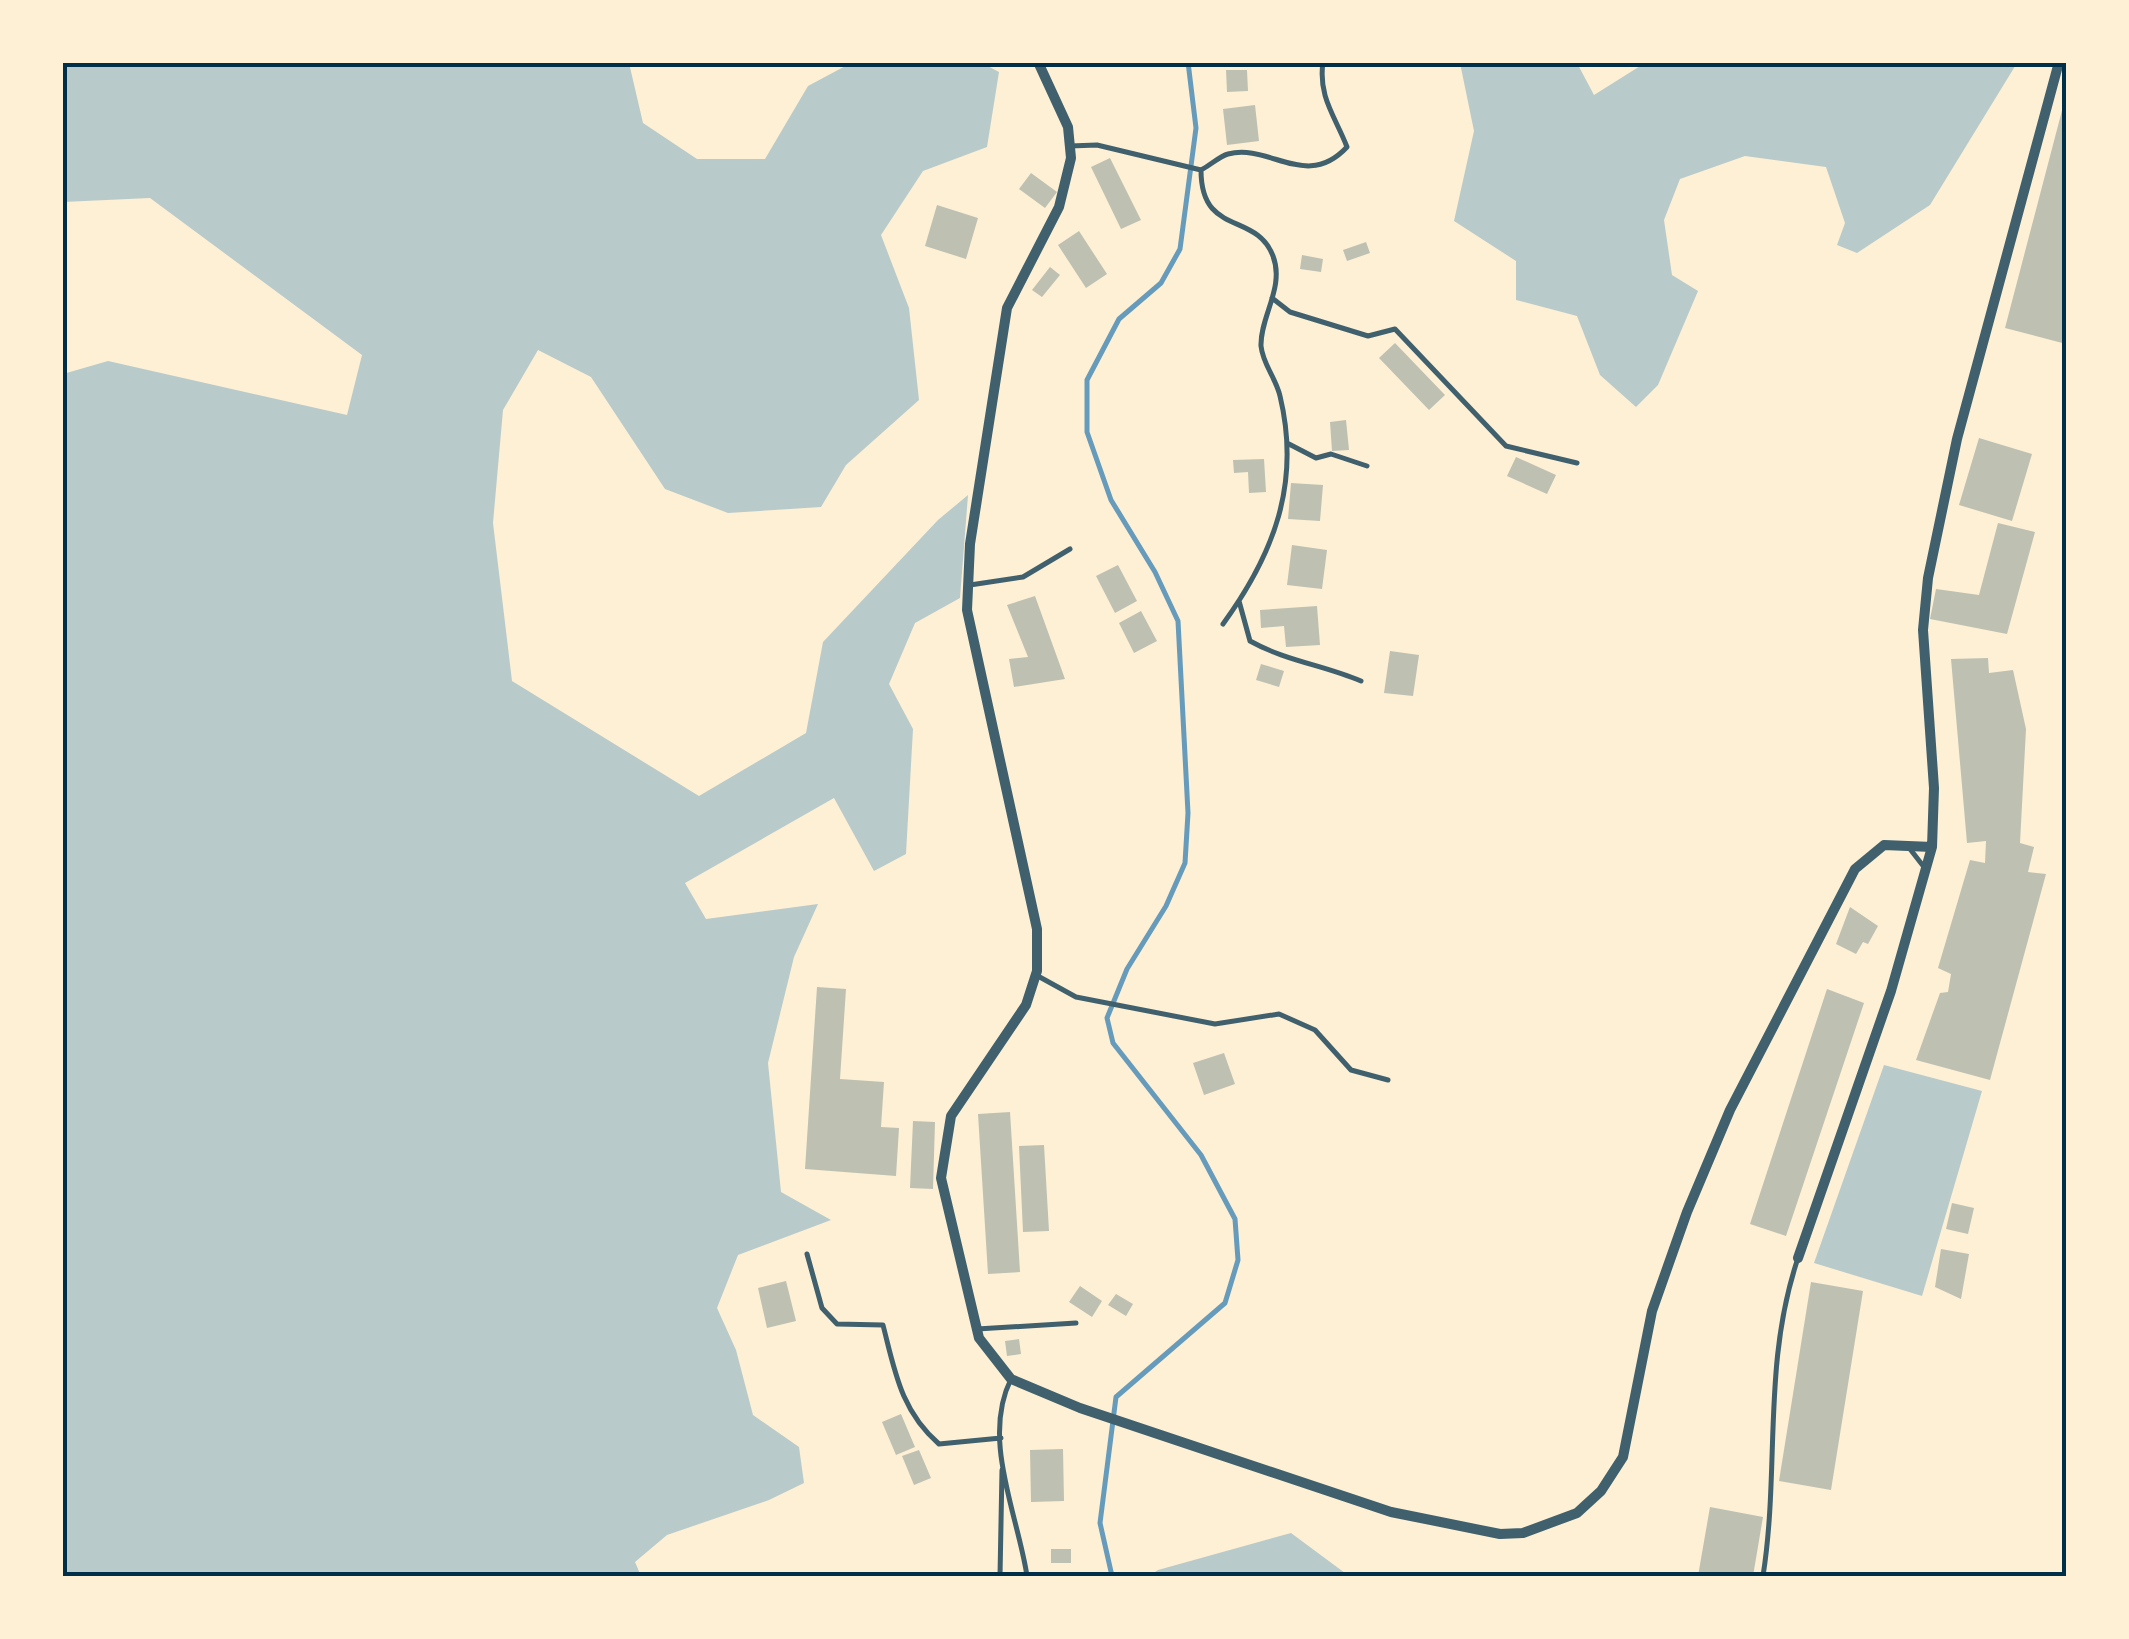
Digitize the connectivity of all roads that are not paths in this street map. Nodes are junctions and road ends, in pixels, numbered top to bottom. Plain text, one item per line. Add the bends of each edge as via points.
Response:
1 (1038, 62) edge
2 (1323, 62) edge
3 (2059, 62) edge
4 (1070, 146) junction
5 (1201, 170) junction
6 (1272, 298) junction
7 (1286, 443) junction
8 (1577, 463) dead end
9 (1368, 466) dead end
10 (1070, 549) dead end
11 (968, 586) junction
12 (1239, 602) junction
13 (1223, 624) dead end
14 (1361, 680) dead end
15 (1898, 843) junction
16 (1932, 846) junction
17 (1925, 870) junction
18 (1036, 974) junction
19 (1388, 1080) dead end
20 (807, 1254) dead end
21 (1798, 1258) joint
22 (1076, 1323) dead end
23 (977, 1329) junction
24 (1010, 1379) junction
25 (1001, 1438) junction
26 (1002, 1460) junction
27 (1000, 1576) edge
28 (1028, 1576) edge
29 (1763, 1576) edge

1 - 4 street
2 - 5 lane via 1326,109 1347,147 1334,161 1312,167 1230,154
3 - 16 street via 1957,439 1928,578 1922,630
4 - 5 lane via 1097,145
4 - 11 street via 1058,207 1008,308
5 - 6 lane via 1201,196 1216,215 1257,236 1273,255
6 - 7 lane via 1261,344 1280,392
6 - 8 lane via 1290,312 1368,336 1394,329 1506,446
7 - 9 lane via 1316,458 1331,454
7 - 12 lane via 1290,466 1282,503 1255,580
10 - 11 lane via 1023,577
11 - 18 street via 966,610 1037,928
12 - 13 lane
12 - 14 lane via 1250,641 1294,662
15 - 16 street
15 - 17 lane via 1918,854
15 - 24 street via 1884,845 1855,868 1730,1110 1652,1311 1623,1457 1601,1491 1562,1522 1500,1534 1391,1512
16 - 17 street
17 - 21 street via 1891,991
18 - 19 lane via 1076,996 1215,1024 1279,1014 1315,1030 1351,1070
18 - 23 street via 1026,1005 951,1116 941,1178
20 - 25 lane via 822,1308 837,1324 883,1324 902,1401 921,1428 939,1444
21 - 29 lane via 1772,1377 1771,1524
22 - 23 lane
23 - 24 street
24 - 25 lane via 1000,1401
25 - 26 lane
26 - 27 lane
26 - 28 lane

